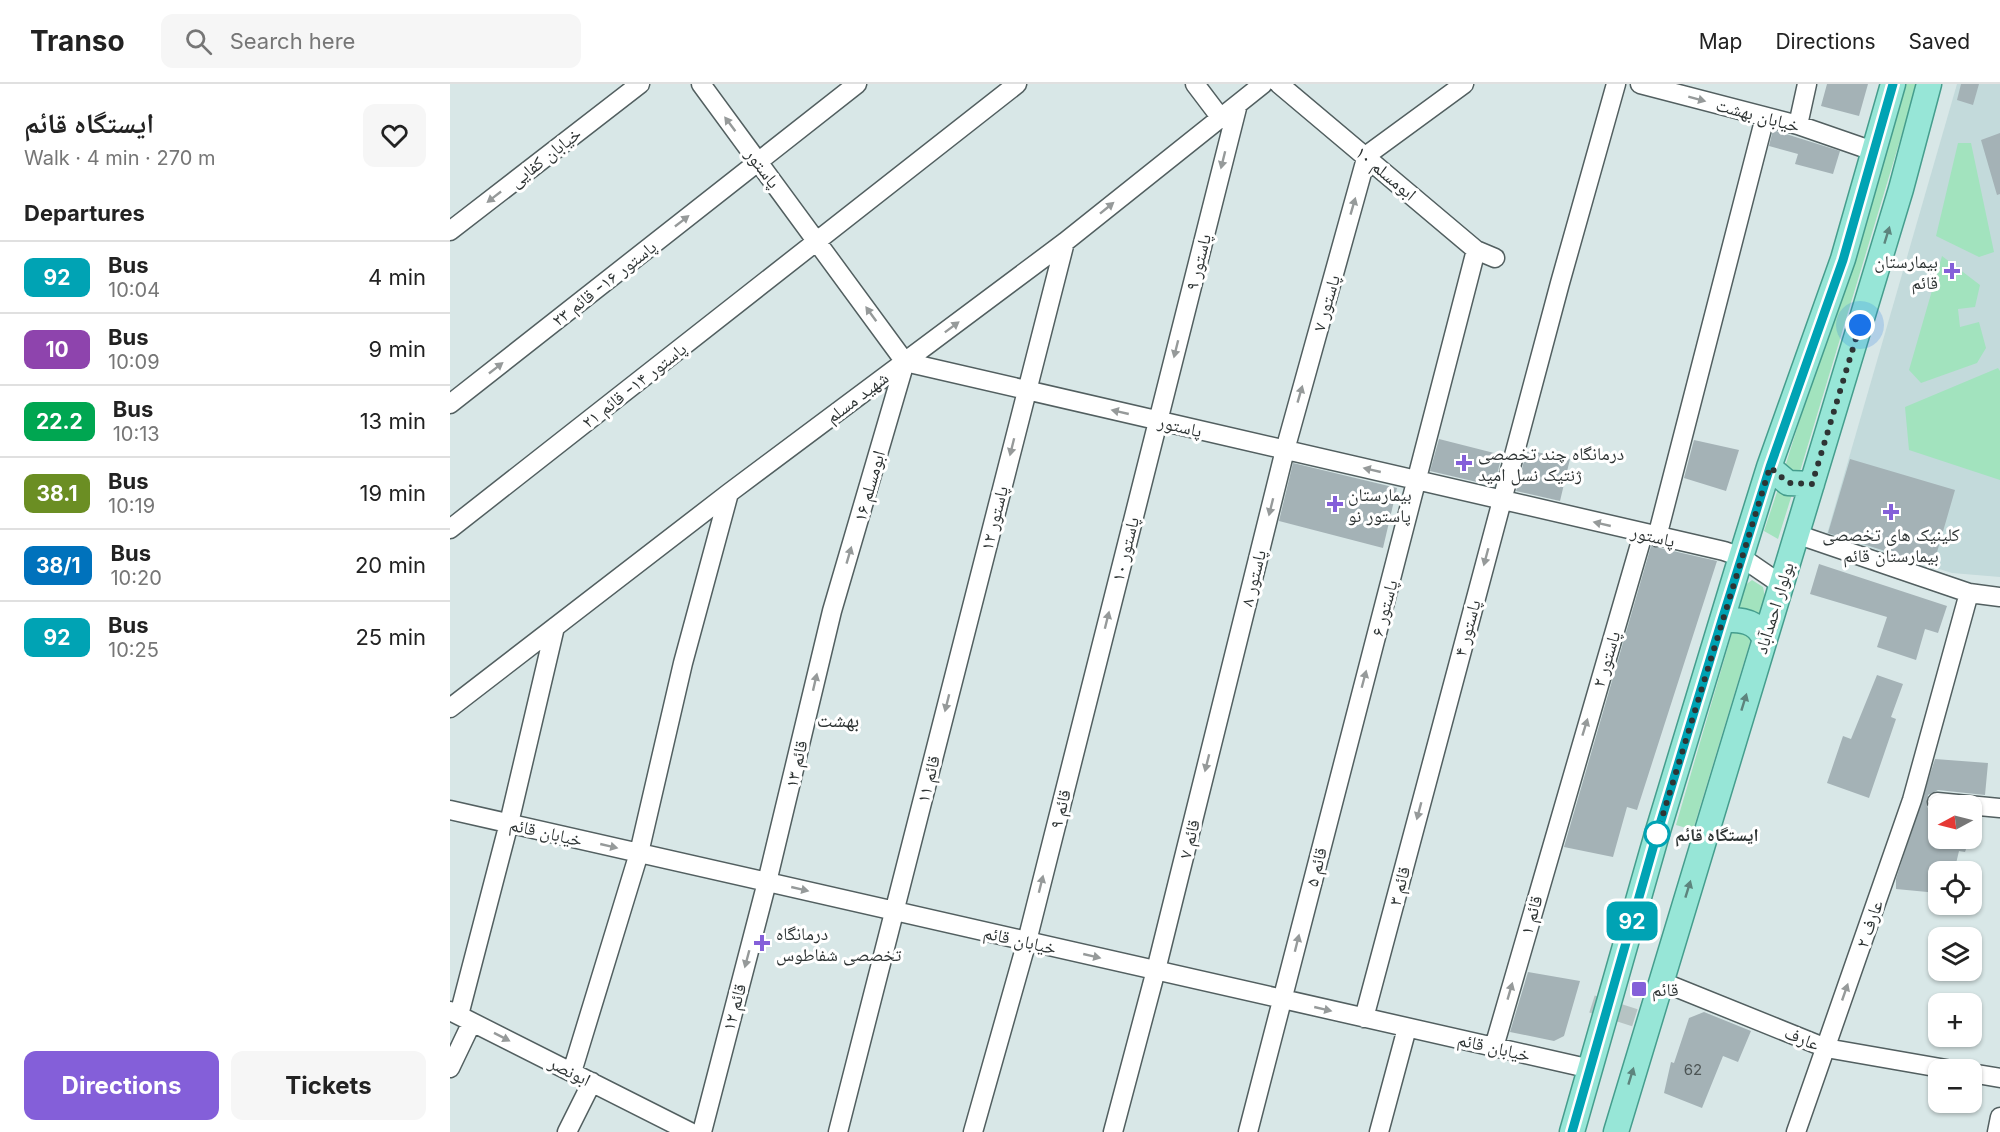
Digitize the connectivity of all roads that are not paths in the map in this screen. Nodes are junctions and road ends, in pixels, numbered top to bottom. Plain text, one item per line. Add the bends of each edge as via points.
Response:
1 (640, 84) edge
2 (701, 84) edge
3 (857, 84) edge
4 (1017, 84) edge
5 (1195, 84) edge
6 (1263, 84) edge
7 (1279, 84) edge
8 (1464, 84) edge
9 (1616, 84) edge
10 (1640, 84) edge
11 (1807, 84) edge
12 (1893, 84) edge
13 (1929, 84) edge
14 (1238, 104) junction
15 (1220, 117) junction
16 (1765, 117) junction
17 (1798, 125) junction
18 (1873, 151) junction
19 (1367, 155) junction
20 (759, 161) junction
21 (450, 231) edge
22 (818, 241) junction
23 (1065, 242) junction
24 (1476, 250) junction
25 (1495, 258) dead end
26 (905, 362) junction
27 (1027, 390) junction
28 (450, 404) edge
29 (1158, 421) junction
30 (1285, 450) junction
31 (1770, 467) junction
32 (1418, 481) junction
33 (1812, 484) junction
34 (729, 493) junction
35 (1501, 501) junction
36 (450, 529) edge
37 (1796, 534) junction
38 (1650, 536) junction
39 (1741, 557) junction
40 (1782, 585) junction
41 (1969, 593) junction
42 (2000, 597) edge
43 (832, 611) joint
44 (1722, 620) junction
45 (555, 627) junction
46 (1764, 639) junction
47 (962, 647) joint
48 (1093, 677) joint
49 (1221, 707) joint
50 (450, 708) edge
51 (1349, 735) joint
52 (1434, 755) joint
53 (1569, 783) joint
54 (1982, 806) edge
55 (2000, 808) edge
56 (450, 810) edge
57 (509, 823) junction
58 (639, 853) junction
59 (767, 882) junction
60 (894, 911) junction
61 (1027, 941) junction
62 (1156, 970) junction
63 (1660, 981) junction
64 (1283, 999) junction
65 (460, 1016) edge
66 (1364, 1018) junction
67 (1407, 1028) junction
68 (1494, 1047) junction
69 (1826, 1048) junction
70 (1928, 1066) edge
71 (450, 1068) edge
72 (1590, 1069) junction
73 (572, 1072) junction
74 (1982, 1075) edge
75 (2000, 1078) edge
76 (591, 1082) junction
77 (2000, 1117) edge
78 (975, 1125) edge
79 (1114, 1129) edge
80 (567, 1132) edge
81 (690, 1132) edge
82 (702, 1132) edge
83 (838, 1132) edge
84 (1248, 1132) edge
85 (1379, 1132) edge
86 (1572, 1132) edge
87 (1616, 1132) edge
88 (1796, 1132) edge
89 (1997, 1132) edge

1 -> 21 street, خیابان کفایی
20 -> 2 street, پاستور
3 - 20 street, پاستور ۱۶- قائم ۲۳
4 - 22 street, پاستور ۱۴- قائم ۲۱
5 - 15 street
6 - 14 street, شهید مسلم
7 - 19 street, ابومسلم ۱۰
8 - 19 street
9 - 35 street, پاستور ۴
10 -> 16 street, خیابان بهشت
11 - 17 street
12 - 18 main road
33 -> 13 main road, بولوار احمدآباد
14 - 15 street, شهید مسلم
14 -> 29 street, پاستور ۹
23 -> 15 street, شهید مسلم
16 - 17 street, خیابان بهشت
16 - 38 street, پاستور ۲ via 1712,322
17 - 18 street, خیابان بهشت
18 - 31 main road via 1843,260
19 - 24 street, ابومسلم ۱۰
30 -> 19 street, پاستور ۷
20 - 22 street, پاستور
28 -> 20 street, پاستور ۱۶- قائم ۲۳
26 -> 22 street, پاستور
22 - 36 street, پاستور ۱۴- قائم ۲۱
26 -> 23 street, شهید مسلم
23 - 27 street, پاستور ۱۲
24 - 25 street, ابومسلم ۱۰
24 - 32 street, پاستور ۶
26 - 27 street, پاستور
26 - 34 street, شهید مسلم
43 -> 26 street, ابومسلم ۱۶
29 -> 27 street, پاستور
27 -> 47 street, پاستور ۱۲
29 - 30 street, پاستور
48 -> 29 street, پاستور ۱۰
32 -> 30 street, پاستور
30 -> 49 street, پاستور ۸
31 - 33 main road via 1788,483
31 - 39 main road
32 - 35 street, پاستور
51 -> 32 street, پاستور ۶
33 - 37 main road, بولوار احمدآباد
34 - 45 street, شهید مسلم
34 - 58 street via 683,663
38 -> 35 street, پاستور
35 -> 52 street, پاستور ۴
37 - 40 main road, بولوار احمدآباد
37 - 41 street
38 - 39 street, پاستور
53 -> 38 street, پاستور ۲
39 - 40 street, پاستور
39 - 44 main road
40 - 46 main road, بولوار احمدآباد
41 - 42 street
69 -> 41 street, عارف ۲ via 1912,800
59 -> 43 street, قائم ۱۳
44 - 46 main road via 1750,623 1762,632
44 - 72 main road
45 - 50 street, شهید مسلم
45 - 57 street
63 -> 46 main road, بولوار احمدآباد
47 -> 60 street, قائم ۱۱
61 -> 48 street, قائم ۹
49 -> 62 street, قائم ۷
64 -> 51 street, قائم ۵
52 -> 66 street, قائم ۳
68 -> 53 street, قائم ۱
54 - 55 street
56 - 57 street, خیابان قائم
57 -> 58 street, خیابان قائم
57 - 65 street
58 - 59 street, خیابان قائم
58 - 73 street
59 -> 60 street, خیابان قائم
59 -> 82 street, قائم ۱۲
60 - 61 street, خیابان قائم
60 - 83 street, قائم ۱۱
61 -> 62 street, خیابان قائم
61 - 78 street, قائم ۹
62 - 64 street, خیابان قائم
62 - 79 street, قائم ۷
63 - 69 street, عارف
87 -> 63 main road, بولوار احمدآباد
64 -> 66 street, خیابان قائم
64 - 84 street, قائم ۵
65 - 71 street
65 -> 73 street, ابونصر
66 - 67 street, خیابان قائم
67 - 68 street, خیابان قائم
67 - 85 street
68 - 72 street, خیابان قائم
69 - 70 street, عارف
69 - 88 street, عارف ۲
72 - 86 main road
73 - 76 street, ابونصر
74 - 75 street
76 - 80 street
76 - 81 street, ابونصر
77 - 89 street

